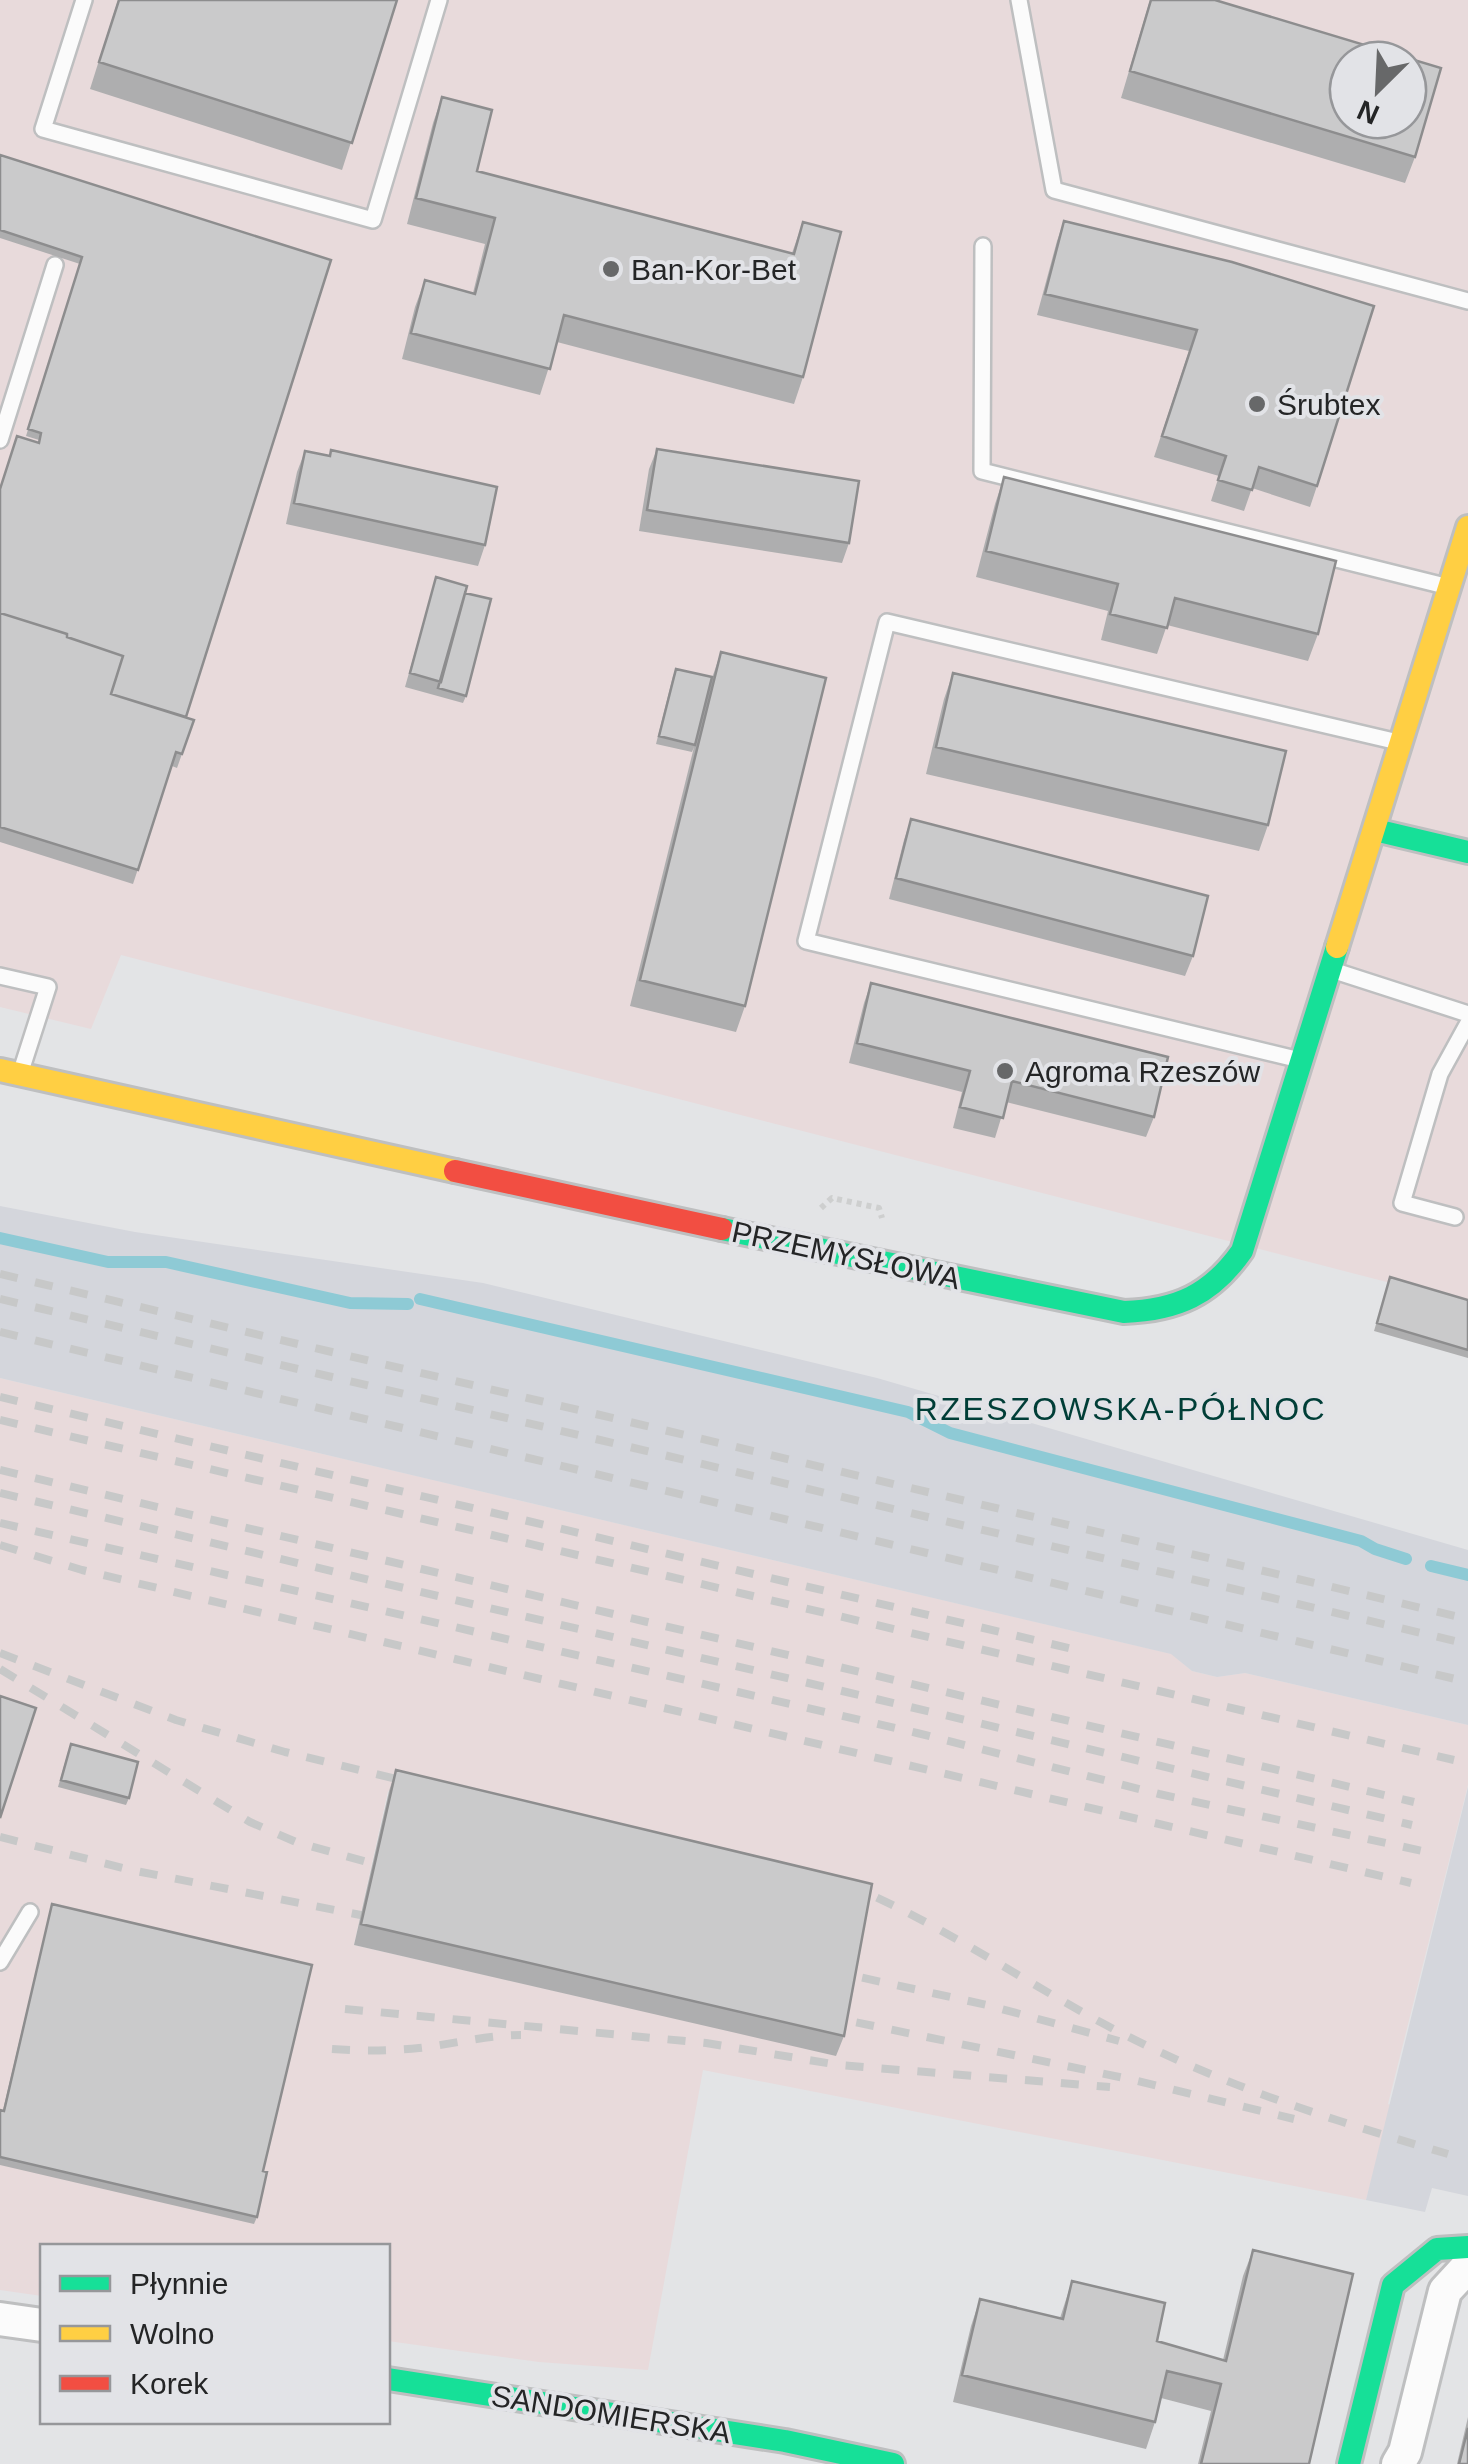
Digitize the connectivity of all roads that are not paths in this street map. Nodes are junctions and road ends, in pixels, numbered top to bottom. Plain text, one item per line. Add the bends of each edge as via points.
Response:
1 (84, 0) edge
2 (439, 0) edge
3 (1018, 0) edge
4 (983, 246) dead end
5 (54, 264) dead end
6 (1468, 301) edge
7 (0, 440) edge
8 (1468, 526) edge
9 (1449, 587) junction
10 (1402, 743) junction
11 (1375, 830) junction
12 (1468, 852) edge
13 (1331, 970) junction
14 (0, 976) edge
15 (1468, 1014) edge
16 (1468, 1023) edge
17 (1302, 1060) junction
18 (10, 1072) edge
19 (1456, 1216) dead end
20 (30, 1912) dead end
21 (0, 1962) edge
22 (1468, 2247) edge
23 (1468, 2266) edge
24 (0, 2318) edge
25 (40, 2325) edge
26 (390, 2379) edge
27 (893, 2464) edge
28 (1349, 2464) edge
29 (1398, 2464) edge

1 - 2 lane via 42,128 373,220
3 - 6 lane via 1054,190
4 - 9 lane via 982,471
5 - 7 lane
8 - 9 street, PRZEMYSŁOWA
9 - 10 street, PRZEMYSŁOWA
10 - 11 street, PRZEMYSŁOWA
10 - 17 lane via 887,622 806,941
11 - 12 street
11 - 13 street, PRZEMYSŁOWA
13 - 15 lane
13 - 17 street, PRZEMYSŁOWA
14 - 18 lane via 48,987
16 - 19 lane via 1440,1074 1402,1203
17 - 18 street, PRZEMYSŁOWA via 1242,1251 1214,1288 1152,1312 1124,1312 656,1216
20 - 21 lane
22 - 28 street via 1438,2250 1393,2285
23 - 29 street via 1446,2291
24 - 25 street
26 - 27 street, SANDOMIERSKA

